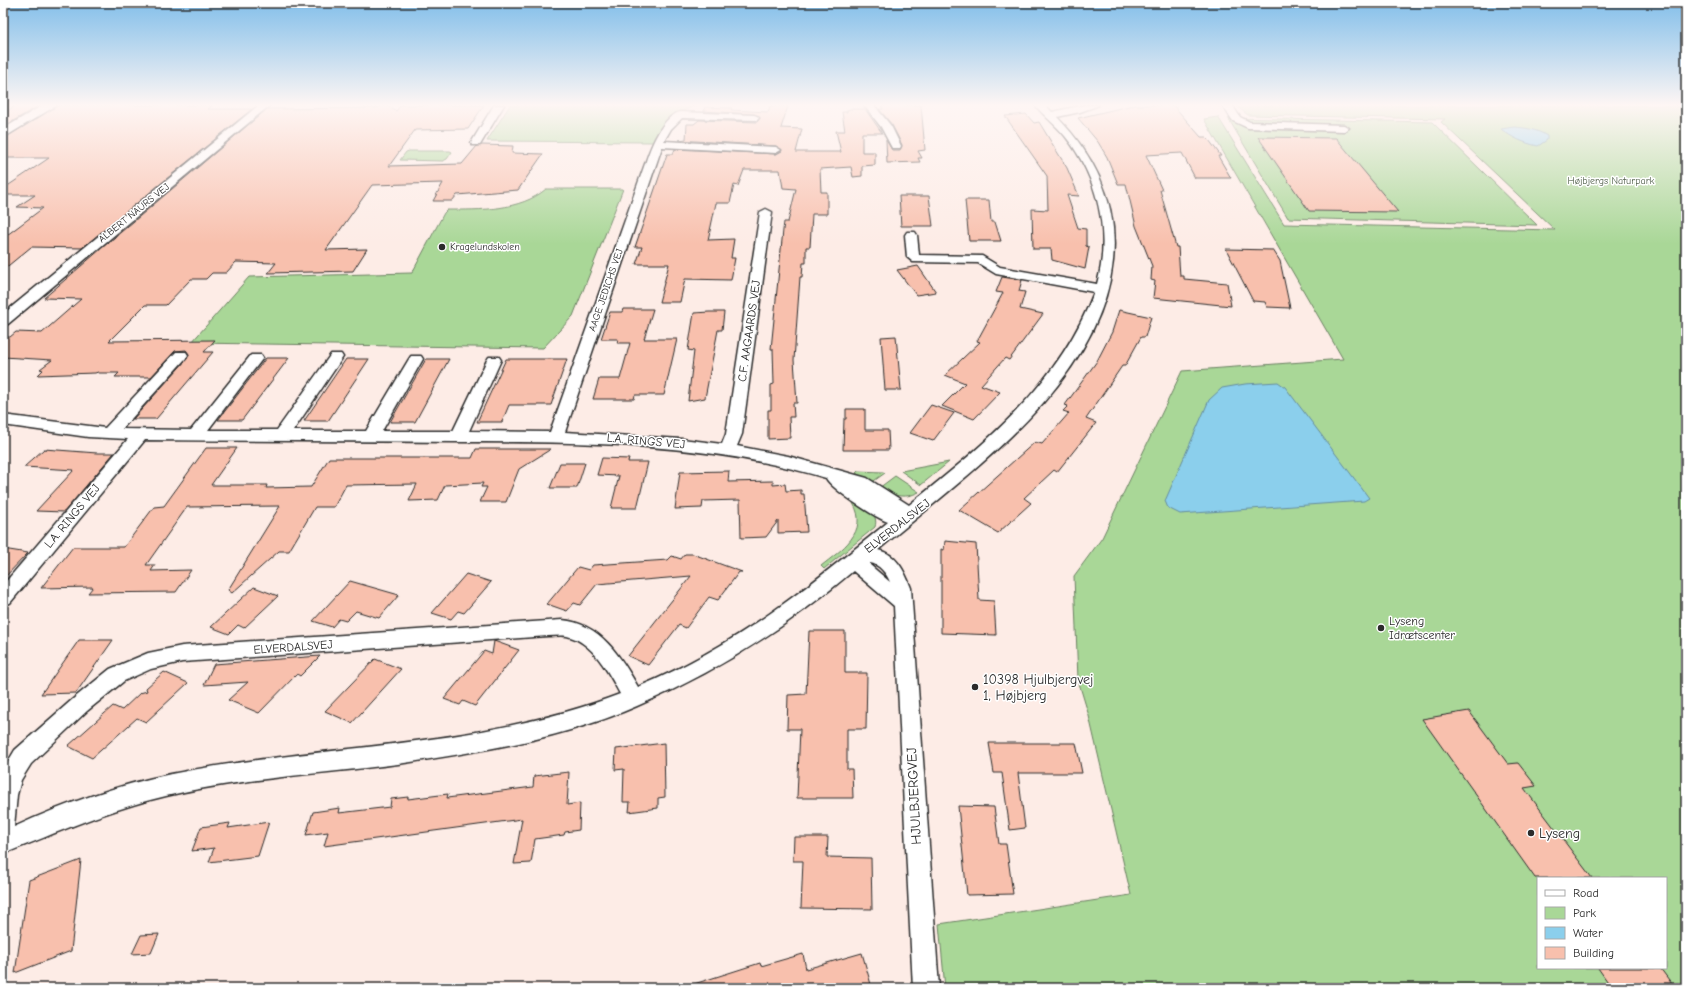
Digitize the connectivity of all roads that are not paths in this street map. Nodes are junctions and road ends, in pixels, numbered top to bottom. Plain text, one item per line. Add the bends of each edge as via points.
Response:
1 (209, 151) edge
2 (655, 151) edge
3 (1082, 151) edge
4 (766, 212) dead end
5 (911, 235) dead end
6 (1101, 289) junction
7 (3, 321) edge
8 (181, 355) dead end
9 (336, 357) dead end
10 (256, 358) dead end
11 (416, 359) dead end
12 (494, 360) dead end
13 (3, 420) edge
14 (109, 433) junction
15 (141, 435) junction
16 (196, 435) junction
17 (282, 435) junction
18 (371, 436) junction
19 (459, 436) junction
20 (556, 436) junction
21 (727, 450) junction
22 (906, 517) junction
23 (860, 555) junction
24 (3, 598) edge
25 (633, 699) junction
26 (3, 824) edge
27 (3, 843) edge
28 (926, 988) edge

1 - 7 street, ALBERT NAURS VEJ
2 - 20 street, AAGE JEDICHS VEJ
3 - 6 street, ELVERDALSVEJ via 1102,192 1108,220 1106,275
4 - 21 street, C.F. AAGAARDS VEJ via 734,434
5 - 6 street via 913,257 917,259 982,260 996,270
6 - 22 street, ELVERDALSVEJ via 1080,338 1062,368 1037,400 976,459
8 - 14 street
9 - 17 street
10 - 16 street
11 - 18 street
12 - 19 street
13 - 14 street, L.A. RINGS VEJ
14 - 15 street, L.A. RINGS VEJ
15 - 16 street, L.A. RINGS VEJ
15 - 24 street, L.A. RINGS VEJ
16 - 17 street, L.A. RINGS VEJ
17 - 18 street, L.A. RINGS VEJ
18 - 19 street, L.A. RINGS VEJ
19 - 20 street, L.A. RINGS VEJ
20 - 21 street, L.A. RINGS VEJ via 642,440
21 - 22 street, L.A. RINGS VEJ via 788,461 861,482 902,507
22 - 23 street, ELVERDALSVEJ
23 - 25 street, ELVERDALSVEJ via 770,626 726,654
23 - 28 street, HJULBJERGVEJ via 860,568 903,603
25 - 26 street, ELVERDALSVEJ via 608,657 590,638 570,629 548,628 182,654 148,661 117,676 80,705 23,757 11,777
25 - 27 street, ELVERDALSVEJ via 559,724 490,741 186,782 126,796 52,821

